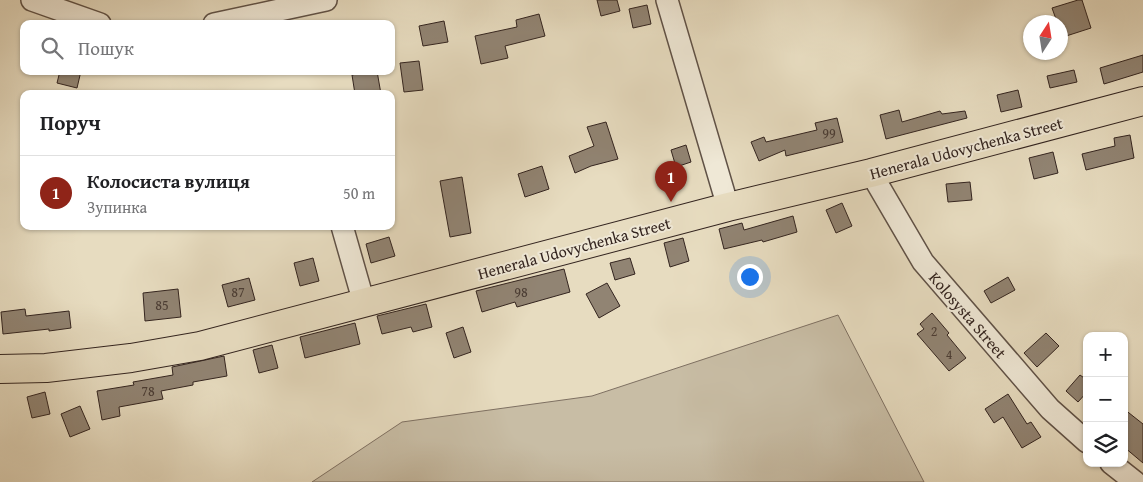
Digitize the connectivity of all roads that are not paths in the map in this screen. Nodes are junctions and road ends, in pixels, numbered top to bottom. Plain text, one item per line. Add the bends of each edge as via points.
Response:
1 (32, 0) edge
2 (326, 0) edge
3 (667, 0) edge
4 (89, 20) edge
5 (233, 20) edge
6 (1143, 101) edge
7 (871, 173) junction
8 (728, 208) junction
9 (343, 230) edge
10 (364, 303) junction
11 (0, 369) edge
12 (1083, 438) edge
13 (1116, 467) edge
14 (1135, 482) edge

1 - 4 street
2 - 5 street
3 - 8 street
6 - 7 main road, Henerala Udovychenka Street
7 - 8 main road, Henerala Udovychenka Street
7 - 12 street, Kolosysta Street via 922,262 1050,409
8 - 10 main road, Henerala Udovychenka Street
9 - 10 street
10 - 11 main road, Henerala Udovychenka Street via 200,346 46,368
13 - 14 street

